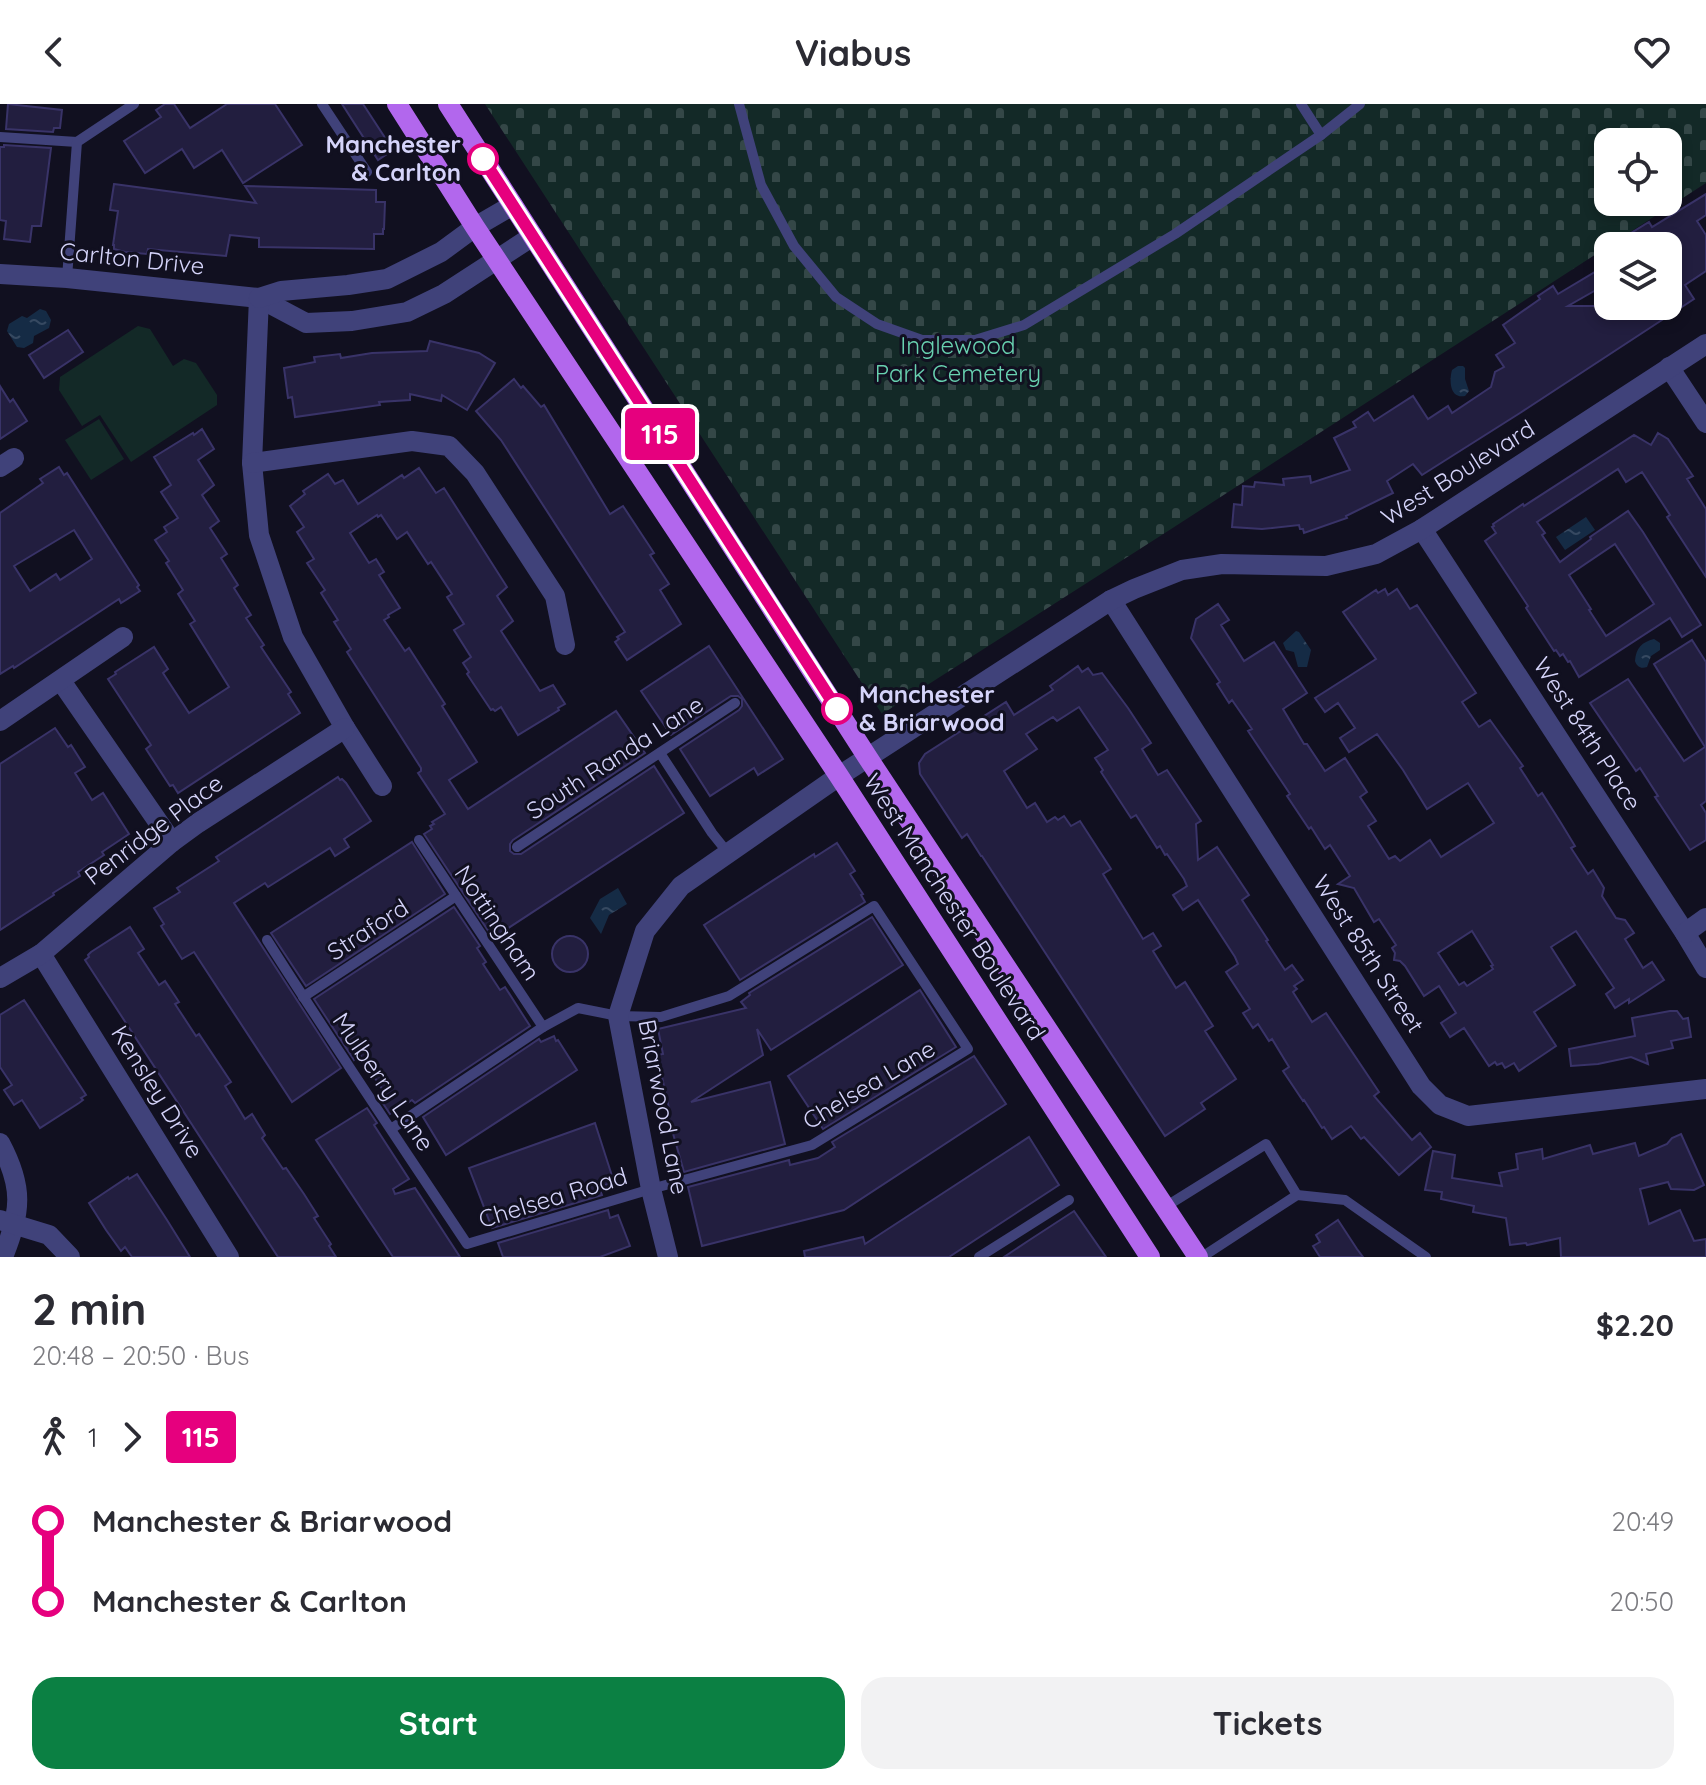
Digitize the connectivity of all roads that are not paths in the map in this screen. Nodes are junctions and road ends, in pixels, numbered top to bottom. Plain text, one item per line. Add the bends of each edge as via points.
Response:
1 (134, 104) edge
2 (322, 104) edge
3 (397, 104) edge
4 (448, 104) edge
5 (739, 104) edge
6 (1301, 104) edge
7 (1360, 104) edge
8 (1321, 135) junction
9 (0, 137) edge
10 (77, 142) junction
11 (367, 172) dead end
12 (513, 205) junction
13 (475, 227) junction
14 (533, 236) junction
15 (497, 259) junction
16 (0, 274) edge
17 (67, 278) junction
18 (342, 286) junction
19 (259, 298) junction
20 (352, 321) junction
21 (1706, 344) edge
22 (1669, 367) junction
23 (1706, 423) edge
24 (252, 463) junction
25 (1422, 529) junction
26 (1111, 600) junction
27 (123, 637) dead end
28 (565, 645) dead end
29 (61, 681) junction
30 (735, 703) dead end
31 (0, 721) edge
32 (345, 728) junction
33 (660, 753) junction
34 (868, 758) junction
35 (839, 776) junction
36 (382, 786) dead end
37 (419, 840) dead end
38 (172, 842) junction
39 (517, 847) dead end
40 (728, 853) junction
41 (456, 896) junction
42 (1706, 918) edge
43 (1685, 933) junction
44 (267, 940) dead end
45 (41, 954) junction
46 (1706, 968) edge
47 (0, 978) edge
48 (303, 997) junction
49 (618, 1016) junction
50 (543, 1027) junction
51 (1706, 1089) edge
52 (391, 1129) junction
53 (0, 1143) edge
54 (651, 1189) junction
55 (1297, 1195) junction
56 (1069, 1200) dead end
57 (1165, 1207) junction
58 (8, 1222) edge
59 (467, 1244) joint
60 (3, 1257) edge
61 (70, 1257) edge
62 (229, 1257) edge
63 (668, 1257) edge
64 (979, 1257) edge
65 (1150, 1257) edge
66 (1200, 1257) edge
67 (1426, 1257) edge

1 - 10 lane
2 - 11 lane
3 - 13 main road, West Manchester Boulevard
4 - 12 main road, West Manchester Boulevard
5 - 8 lane via 761,185 794,246 836,297 877,324 922,340 975,340 1024,325 1175,234
6 - 8 lane
7 - 8 lane
9 - 10 lane
10 - 17 lane
12 - 13 street, Carlton Drive
12 - 14 main road, West Manchester Boulevard
13 - 15 main road, West Manchester Boulevard
13 - 18 street, Carlton Drive via 441,252 387,279
14 - 15 street, Carlton Drive
14 - 34 main road, West Manchester Boulevard
15 - 20 street, Carlton Drive via 407,312
15 - 35 main road, West Manchester Boulevard
16 - 17 street, Carlton Drive
17 - 19 street, Carlton Drive
18 - 19 street, Carlton Drive
18 - 20 street
19 - 20 street, Carlton Drive via 306,323
19 - 24 street
21 - 22 street, West Boulevard
22 - 23 street
22 - 25 street, West Boulevard
24 - 28 street via 412,441 449,446 475,473 555,596
24 - 32 street via 259,535 293,637
25 - 26 street, West Boulevard via 1376,554 1326,566 1222,564 1182,570
25 - 43 street, West 84th Place
26 - 34 street, West Boulevard
26 - 51 street, West 85th Street via 1421,1086 1440,1105 1468,1116
27 - 29 street
29 - 31 street
29 - 38 street
30 - 33 lane, South Randa Lane
32 - 36 street
32 - 38 street, Penridge Place
33 - 39 lane, South Randa Lane
33 - 40 lane
34 - 35 street, West Boulevard
34 - 57 main road, West Manchester Boulevard
35 - 40 street, Briarwood Lane
35 - 65 main road, West Manchester Boulevard
37 - 41 lane, Nottingham
38 - 45 street, Penridge Place
40 - 49 street, Briarwood Lane via 681,886 645,931
41 - 48 lane, Straford
41 - 50 lane, Nottingham
42 - 43 street
43 - 46 street, West 84th Place
44 - 48 lane, Mulberry Lane
45 - 47 street, Penridge Place
45 - 62 street, Kensley Drive
48 - 52 lane, Mulberry Lane
49 - 50 lane via 578,1008
49 - 54 street, Briarwood Lane
49 - 54 lane, Chelsea Lane via 661,1017 729,996 874,906 968,1049 812,1145
50 - 52 lane
52 - 59 lane, Mulberry Lane
53 - 58 street via 16,1180 18,1205
54 - 59 lane, Chelsea Road
54 - 63 street, Briarwood Lane
55 - 57 lane via 1266,1144
55 - 66 lane
55 - 67 lane via 1345,1200
56 - 64 lane
57 - 66 main road, West Manchester Boulevard
58 - 60 street
58 - 61 street via 49,1235

